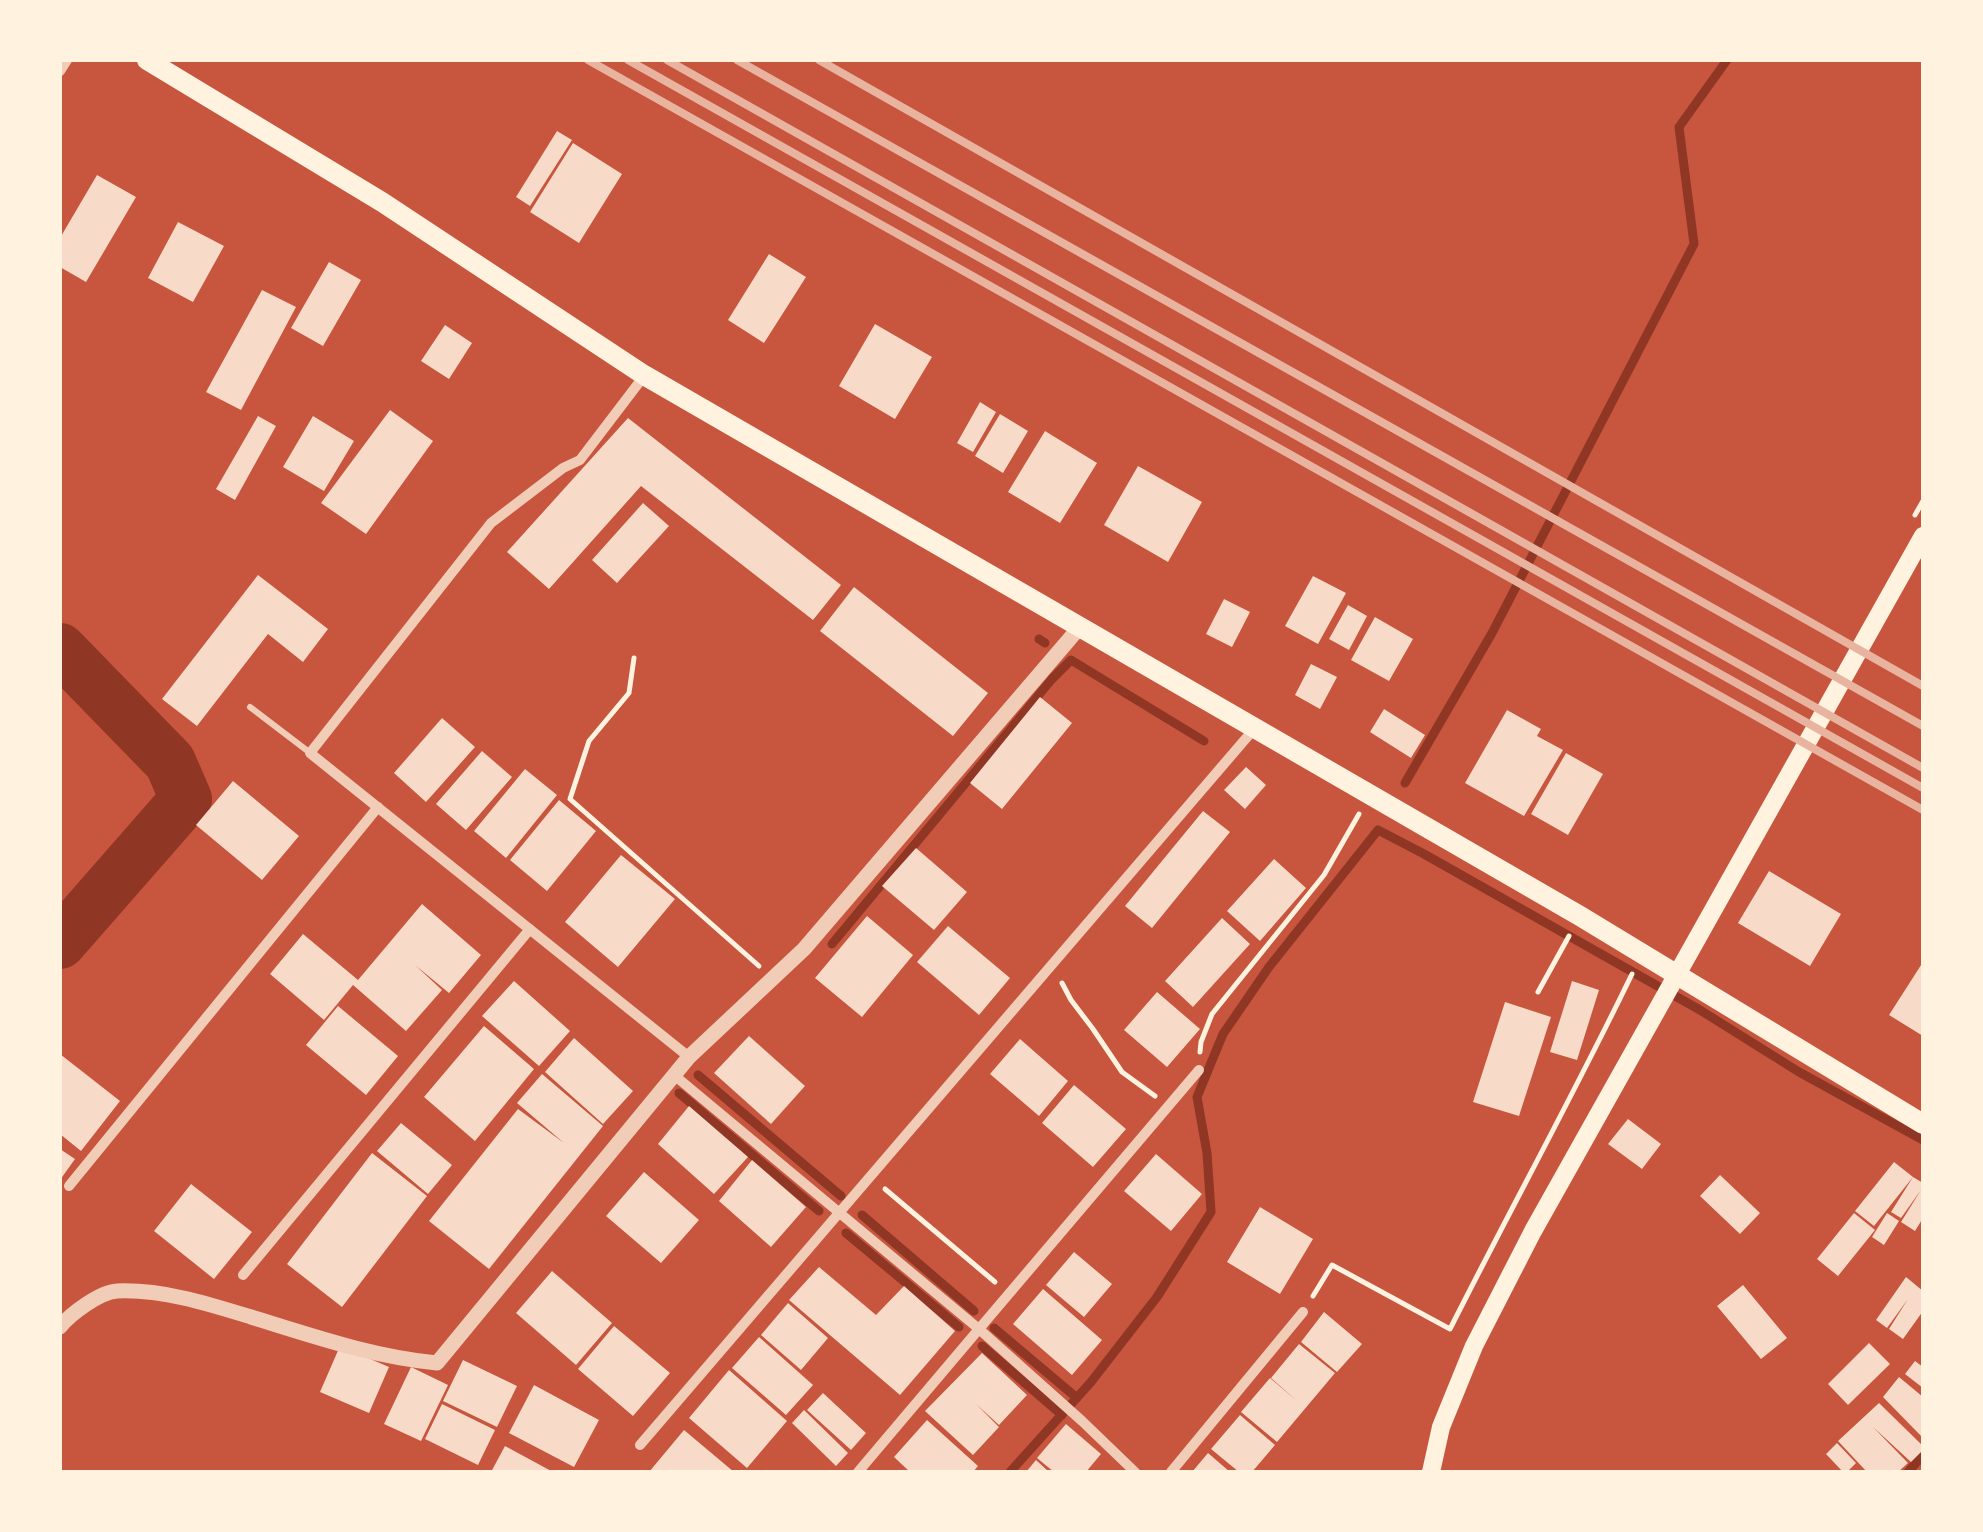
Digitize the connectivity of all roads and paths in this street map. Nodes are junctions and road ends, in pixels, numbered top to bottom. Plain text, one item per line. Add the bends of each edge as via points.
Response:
1 (67, 60) edge
2 (147, 60) edge
3 (60, 71) edge
4 (644, 375) junction
5 (1923, 536) edge
6 (1079, 628) junction
7 (634, 658) dead end
8 (250, 707) dead end
9 (1254, 729) junction
10 (310, 753) junction
11 (1370, 796) junction
12 (378, 807) junction
13 (1580, 916) junction
14 (530, 929) junction
15 (1064, 951) junction
16 (1642, 954) junction
17 (772, 978) junction
18 (1538, 992) dead end
19 (689, 1057) junction
20 (1200, 1070) joint
21 (674, 1075) junction
22 (1168, 1106) junction
23 (1923, 1124) edge
24 (870, 1176) junction
25 (69, 1186) dead end
26 (839, 1212) junction
27 (243, 1275) dead end
28 (1008, 1294) junction
29 (1303, 1312) joint
30 (60, 1327) edge
31 (979, 1329) junction
32 (640, 1445) dead end
33 (1123, 1460) junction
34 (858, 1472) edge
35 (1113, 1472) edge
36 (1135, 1472) edge
37 (1171, 1472) edge
38 (1431, 1472) edge

1 - 3 street
2 - 4 highway via 382,202
4 - 6 highway
4 - 10 street via 580,460 490,523
5 - 38 main road via 1533,1231 1474,1346 1441,1427
6 - 9 highway
6 - 17 street
7 - 17 path via 629,693 589,742 570,799
8 - 10 lane
9 - 11 highway
9 - 15 street
10 - 12 street
11 - 13 highway
11 - 20 path via 1324,876 1212,1014
12 - 14 street
12 - 25 street
13 - 16 highway
13 - 18 path
14 - 19 street
14 - 27 street
15 - 22 path via 1059,976 1071,1000 1122,1072
15 - 24 street
16 - 23 highway
16 - 29 path via 1450,1329 1332,1265
17 - 19 street
19 - 21 street
20 - 22 street
21 - 26 street
21 - 30 street via 437,1363 356,1349 184,1297 113,1291 70,1314
22 - 28 street
24 - 26 street
24 - 28 path
26 - 31 street
26 - 32 street
28 - 31 street
29 - 37 street
31 - 33 street
31 - 34 street
33 - 35 street
33 - 36 street

